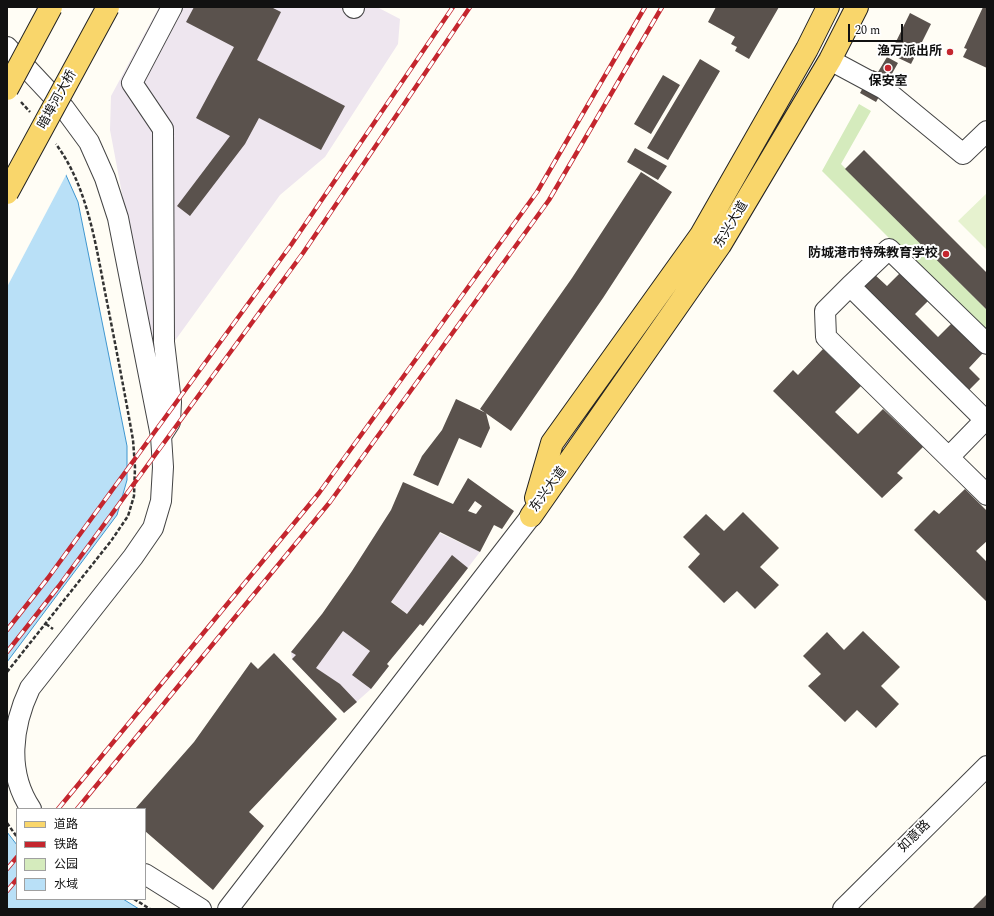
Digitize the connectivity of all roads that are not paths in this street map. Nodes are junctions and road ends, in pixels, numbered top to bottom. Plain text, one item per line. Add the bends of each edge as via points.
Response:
1 (51, 7) edge
2 (108, 7) edge
3 (172, 7) edge
4 (828, 7) edge
5 (857, 7) edge
6 (7, 47) edge
7 (830, 60) junction
8 (12, 94) edge
9 (987, 131) edge
10 (7, 193) edge
11 (850, 286) junction
12 (987, 344) edge
13 (986, 420) edge
14 (161, 436) junction
15 (949, 458) junction
16 (987, 495) edge
17 (531, 516) junction
18 (987, 766) edge
19 (30, 808) edge
20 (146, 875) edge
21 (201, 909) edge
22 (228, 909) edge
23 (844, 909) edge

1 - 8 main road, bridge
2 - 10 main road, 暗埠河大桥, bridge
3 - 14 street via 132,83 163,128 164,342 171,402 170,422
4 - 17 main road, 东兴大道 via 807,49 701,235 552,444
5 - 7 main road, 东兴大道
6 - 14 street via 64,108 89,142 105,178 118,218
7 - 9 street via 884,89 963,154
7 - 17 main road, 东兴大道 via 720,246
11 - 12 street via 890,249
11 - 13 street
11 - 15 street via 825,311 826,338
13 - 15 street
14 - 19 street via 161,501 153,528 30,688 20,709 14,738 15,772
15 - 16 street
17 - 22 street
18 - 23 street, 如意路
20 - 21 street

